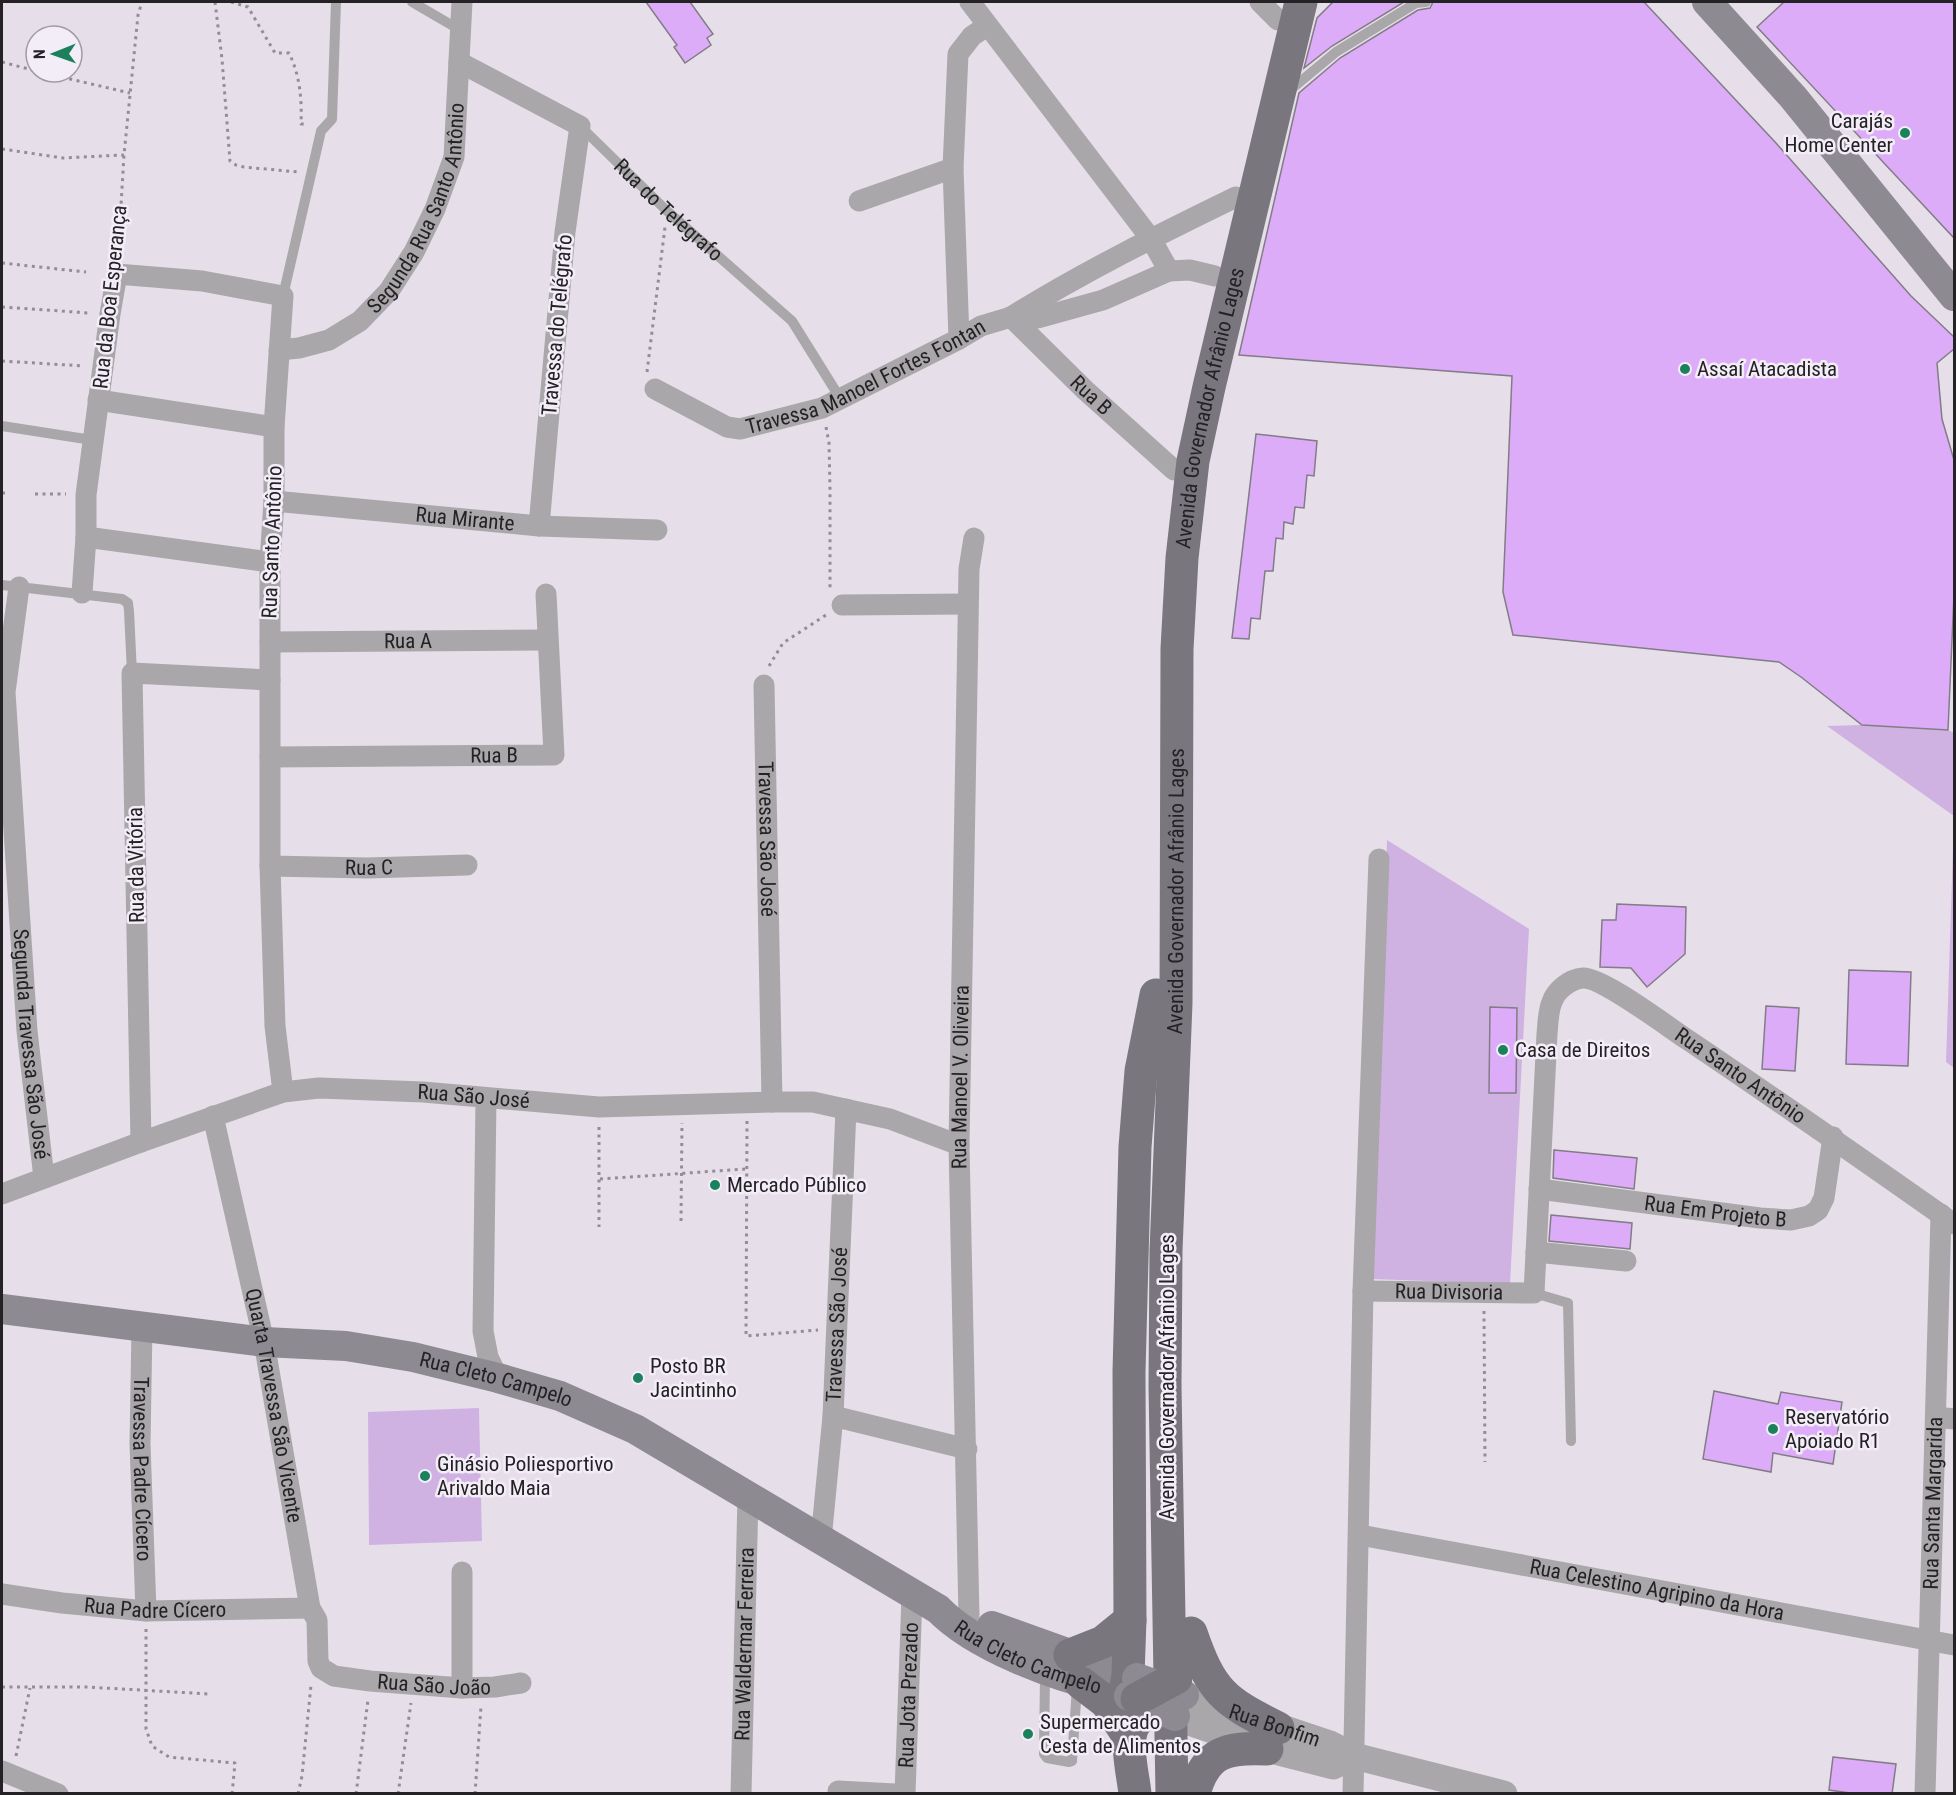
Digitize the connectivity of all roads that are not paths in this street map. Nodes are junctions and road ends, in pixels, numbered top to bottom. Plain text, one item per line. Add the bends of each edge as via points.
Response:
1 (336, 2) edge
2 (412, 2) edge
3 (462, 2) edge
4 (970, 2) edge
5 (1426, 2) edge
6 (1707, 2) edge
7 (1280, 5) edge
8 (987, 26) junction
9 (460, 30) junction
10 (459, 62) junction
11 (1277, 101) junction
12 (580, 126) junction
13 (953, 168) junction
14 (1236, 196) junction
15 (859, 201) dead end
16 (1151, 238) junction
17 (1169, 271) junction
18 (1215, 276) junction
19 (284, 296) junction
20 (1954, 296) edge
21 (1011, 317) junction
22 (959, 339) junction
23 (279, 350) junction
24 (655, 389) road end
25 (98, 400) junction
26 (831, 403) junction
27 (2, 426) edge
28 (274, 427) junction
29 (92, 440) junction
30 (1174, 470) junction
31 (274, 501) junction
32 (539, 526) junction
33 (657, 530) dead end
34 (86, 537) junction
35 (974, 538) dead end
36 (270, 562) junction
37 (10, 586) edge
38 (82, 593) junction
39 (546, 594) dead end
40 (968, 604) junction
41 (842, 605) road end
42 (547, 640) junction
43 (270, 642) junction
44 (132, 673) junction
45 (270, 680) junction
46 (765, 685) road end
47 (4, 717) edge
48 (270, 757) junction
49 (1379, 859) dead end
50 (467, 865) dead end
51 (270, 866) junction
52 (1166, 999) junction
53 (284, 1092) junction
54 (486, 1098) junction
55 (772, 1102) junction
56 (846, 1109) junction
57 (213, 1116) junction
58 (1833, 1137) junction
59 (141, 1142) junction
60 (959, 1145) junction
61 (44, 1178) junction
62 (1539, 1189) junction
63 (2, 1194) edge
64 (1948, 1219) edge
65 (1536, 1252) junction
66 (1626, 1261) dead end
67 (1363, 1291) junction
68 (1534, 1293) junction
69 (2, 1309) edge
70 (142, 1328) junction
71 (264, 1342) junction
72 (498, 1378) junction
73 (833, 1416) junction
74 (1945, 1418) edge
75 (1571, 1441) dead end
76 (967, 1449) junction
77 (748, 1495) junction
78 (1360, 1535) junction
79 (821, 1540) junction
80 (462, 1572) dead end
81 (2, 1594) edge
82 (912, 1595) junction
83 (310, 1608) junction
84 (938, 1610) junction
85 (147, 1611) junction
86 (969, 1617) junction
87 (1130, 1620) junction
88 (1931, 1642) junction
89 (1954, 1645) edge
90 (1069, 1672) junction
91 (347, 1678) joint
92 (520, 1683) dead end
93 (472, 1688) junction
94 (1161, 1693) junction
95 (1273, 1738) junction
96 (1354, 1756) junction
97 (7, 1774) edge
98 (838, 1791) dead end
99 (58, 1794) edge
100 (741, 1794) edge
101 (895, 1794) edge
102 (905, 1794) edge
103 (1135, 1794) edge
104 (1157, 1794) edge
105 (1172, 1794) edge
106 (1194, 1794) edge
107 (1353, 1794) edge
108 (1504, 1794) edge
109 (1925, 1794) edge

1 - 19 lane, Rua Santo Antônio via 332,119 321,131
2 - 9 lane
3 - 9 street, Segunda Rua Santo Antônio
4 - 8 street
5 - 11 lane via 1416,3 1336,52
6 - 20 main road via 1793,98
7 - 11 main road, Avenida Governador Afrânio Lages
7 - 14 main road, Avenida Governador Afrânio Lages
8 - 13 street via 972,36 958,54
8 - 16 street
9 - 10 street, Segunda Rua Santo Antônio
10 - 12 street, Rua do Telégrafo
10 - 23 street, Segunda Rua Santo Antônio via 454,157 414,252 389,291 360,321 329,340
11 - 52 main road, Avenida Governador Afrânio Lages via 1209,387 1196,450 1182,558
12 - 26 lane, Rua do Telégrafo via 666,210 792,321
12 - 32 street, Travessa do Telégrafo via 565,232
13 - 15 street
13 - 22 street
14 - 16 street, Travessa Manoel Fortes Fontan
14 - 18 main road, Avenida Governador Afrânio Lages
16 - 17 street
16 - 21 street, Travessa Manoel Fortes Fontan
17 - 18 street, Travessa Manoel Fortes Fontan via 1190,270
17 - 21 street, Travessa Manoel Fortes Fontan via 1103,300 1038,318
18 - 30 main road, Avenida Governador Afrânio Lages
19 - 23 street, Rua Santo Antônio
19 - 25 street, Rua da Boa Esperança via 202,280 117,274
21 - 22 street, Travessa Manoel Fortes Fontan via 981,326
21 - 30 street, Rua B
22 - 26 street, Travessa Manoel Fortes Fontan
23 - 28 street, Rua Santo Antônio
24 - 26 street, Travessa Manoel Fortes Fontan via 727,427 740,429
25 - 28 street
25 - 29 street, Rua da Boa Esperança
27 - 29 lane
28 - 31 street, Rua Santo Antônio
29 - 34 street, Rua da Boa Esperança
30 - 52 main road, Avenida Governador Afrânio Lages via 1161,648
31 - 32 street, Rua Mirante
31 - 36 street, Rua Santo Antônio
32 - 33 street, Rua Mirante
34 - 36 street
34 - 38 street, Rua da Boa Esperança
35 - 40 street, Rua Manoel V. Oliveira
36 - 43 street, Rua Santo Antônio
37 - 38 lane
37 - 47 street, Segunda Travessa São José
38 - 44 lane, Rua da Vitória via 128,603
39 - 42 street, Rua B
40 - 41 street
40 - 60 street, Rua Manoel V. Oliveira
42 - 43 street, Rua A
42 - 48 street, Rua B via 554,755
43 - 45 street, Rua Santo Antônio
44 - 45 street
44 - 59 street, Rua da Vitória
45 - 48 street, Rua Santo Antônio
46 - 55 street, Travessa São José
47 - 61 street, Segunda Travessa São José via 27,1031
48 - 51 street, Rua Santo Antônio
49 - 67 street
50 - 51 street, Rua C
51 - 53 street, Rua Santo Antônio via 275,1026
52 - 87 main road via 1141,1071 1135,1146
52 - 94 main road via 1185,1178 1183,1456
52 - 104 main road, Avenida Governador Afrânio Lages via 1147,1319
52 - 105 main road, Avenida Governador Afrânio Lages via 1165,1386
53 - 54 street, Rua São José via 319,1088
53 - 57 street, Rua São José
54 - 55 street, Rua São José via 599,1107
54 - 72 street via 483,1331 488,1357
55 - 56 street, Rua São José via 813,1102
56 - 60 street, Rua São José via 890,1119
56 - 73 street, Travessa São José
57 - 59 street, Rua São José
57 - 71 street, Quarta Travessa São Vicente
58 - 62 street, Rua Em Projeto B via 1824,1198 1818,1210 1791,1220
58 - 62 street, Rua Santo Antônio via 1603,984 1579,978 1560,990 1552,1002
58 - 64 street, Rua Santo Antônio
59 - 61 street, Rua São José
60 - 76 street, Rua Manoel V. Oliveira
61 - 63 street, Rua São José
62 - 65 street
64 - 74 street, Rua Santa Margarida
65 - 66 street
65 - 68 street
67 - 68 street, Rua Divisoria
67 - 78 street
68 - 75 lane via 1568,1303
69 - 70 main road, Rua Cleto Campelo
70 - 71 main road, Rua Cleto Campelo
70 - 85 street, Travessa Padre Cícero via 140,1444
71 - 72 main road, Rua Cleto Campelo via 346,1346 413,1357
71 - 83 street, Quarta Travessa São Vicente
72 - 77 main road, Rua Cleto Campelo via 560,1396 635,1429
73 - 76 street
73 - 79 street, Travessa São José
74 - 88 street, Rua Santa Margarida
76 - 86 street, Rua Manoel V. Oliveira
77 - 79 main road, Rua Cleto Campelo
77 - 100 street, Rua Waldermar Ferreira
78 - 88 street, Rua Celestino Agripino da Hora
78 - 96 street
79 - 82 main road, Rua Cleto Campelo
80 - 93 street
81 - 85 street, Rua Padre Cícero
82 - 84 main road, Rua Cleto Campelo
82 - 102 street, Rua Jota Prezado
83 - 85 street, Rua Padre Cícero
83 - 91 street, Quarta Travessa São Vicente via 317,1620 321,1668
84 - 86 main road, Rua Cleto Campelo
84 - 90 main road, Rua Cleto Campelo via 977,1638
86 - 90 main road, Rua Cleto Campelo
87 - 90 main road
87 - 94 main road
88 - 89 street, Rua Celestino Agripino da Hora
88 - 109 street, Rua Santa Margarida
90 - 90 lane via 1044,1754 1069,1762 1072,1761
90 - 94 main road, Rua Cleto Campelo
90 - 94 main road via 1106,1702
91 - 93 street, Rua São João
92 - 93 street, Rua São João
94 - 95 street, Rua Bonfim
94 - 95 main road via 1201,1661 1222,1695
94 - 103 main road
94 - 106 main road
95 - 96 street, Rua Bonfim via 1330,1744
95 - 106 main road via 1222,1752 1206,1767
96 - 107 street
96 - 108 street, Rua Bonfim
97 - 99 street
98 - 101 street

